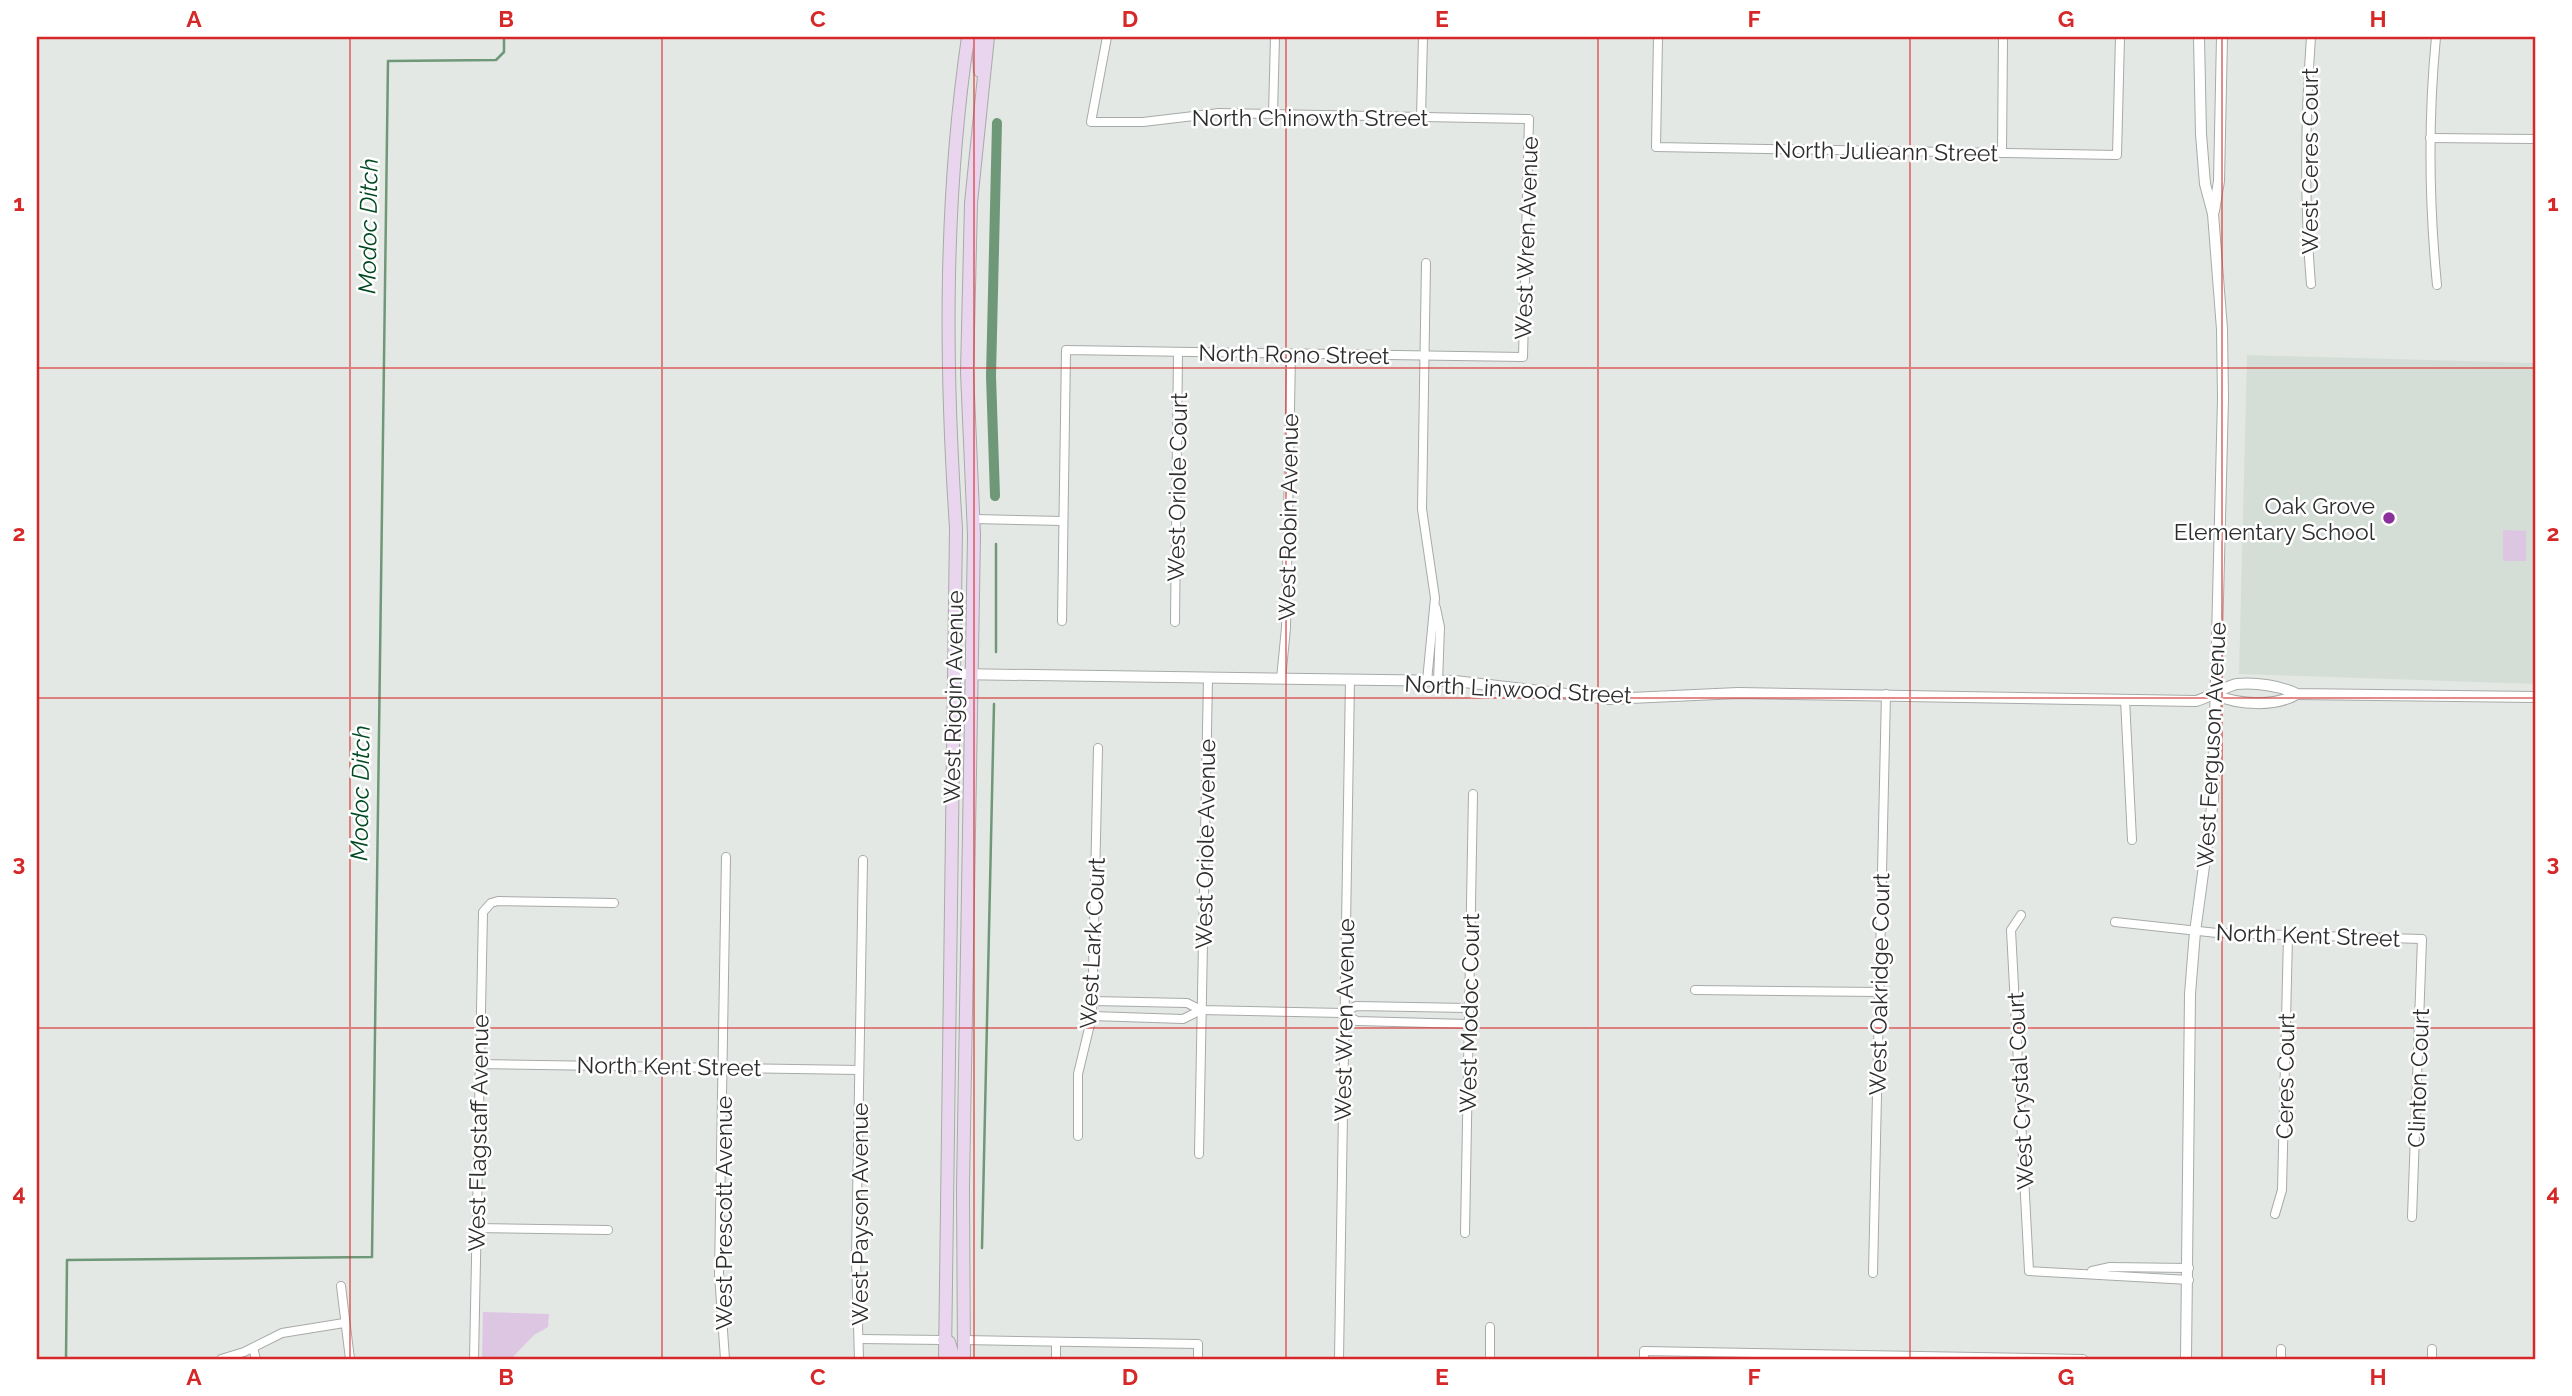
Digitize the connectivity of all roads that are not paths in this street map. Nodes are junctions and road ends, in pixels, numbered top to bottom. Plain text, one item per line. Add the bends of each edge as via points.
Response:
1 (968, 37) edge
2 (978, 37) edge
3 (988, 37) edge
4 (1107, 37) edge
5 (1275, 37) edge
6 (1423, 37) edge
7 (1658, 37) edge
8 (2003, 37) edge
9 (2120, 37) edge
10 (2199, 37) edge
11 (2222, 37) edge
12 (2311, 37) edge
13 (2436, 37) edge
14 (982, 81) junction
15 (1273, 114) junction
16 (1421, 117) junction
17 (1529, 118) joint
18 (2430, 138) junction
19 (2535, 139) edge
20 (2002, 153) junction
21 (2213, 214) junction
22 (1426, 263) dead end
23 (2311, 284) dead end
24 (2437, 285) dead end
25 (1178, 352) junction
26 (1291, 354) junction
27 (1425, 355) junction
28 (1523, 357) joint
29 (974, 519) junction
30 (1063, 521) junction
31 (1062, 621) dead end
32 (1175, 622) dead end
33 (954, 674) junction
34 (972, 675) junction
35 (1208, 678) junction
36 (1281, 679) junction
37 (1350, 680) junction
38 (1433, 682) junction
39 (1886, 694) junction
40 (2297, 694) junction
41 (2216, 695) junction
42 (2535, 697) edge
43 (2125, 699) junction
44 (1098, 748) dead end
45 (1473, 794) dead end
46 (2132, 840) dead end
47 (726, 857) dead end
48 (863, 860) dead end
49 (614, 903) dead end
50 (2021, 915) dead end
51 (2115, 922) dead end
52 (2195, 932) junction
53 (2288, 936) junction
54 (2422, 939) joint
55 (1695, 990) dead end
56 (1879, 992) junction
57 (1093, 1001) junction
58 (1468, 1008) junction
59 (1202, 1010) junction
60 (1343, 1013) junction
61 (1093, 1016) junction
62 (1468, 1024) junction
63 (479, 1064) junction
64 (723, 1068) junction
65 (859, 1070) junction
66 (1078, 1136) dead end
67 (1199, 1154) dead end
68 (946, 1204) junction
69 (2275, 1214) dead end
70 (2412, 1217) dead end
71 (476, 1228) junction
72 (608, 1230) dead end
73 (1465, 1233) dead end
74 (1873, 1273) dead end
75 (2189, 1274) junction
76 (341, 1286) dead end
77 (344, 1323) junction
78 (1490, 1327) dead end
79 (859, 1339) junction
80 (944, 1340) junction
81 (964, 1340) junction
82 (1056, 1342) junction
83 (253, 1348) junction
84 (2281, 1349) dead end
85 (2432, 1349) dead end
86 (1790, 1356) edge
87 (1935, 1358) edge
88 (221, 1359) edge
89 (256, 1359) edge
90 (350, 1359) edge
91 (474, 1359) edge
92 (724, 1359) edge
93 (859, 1359) edge
94 (945, 1359) edge
95 (954, 1359) edge
96 (964, 1359) edge
97 (1056, 1359) edge
98 (1198, 1359) edge
99 (1339, 1359) edge
100 (1490, 1359) edge
101 (1644, 1359) edge
102 (2083, 1359) edge
103 (2186, 1359) edge
104 (2281, 1359) edge
105 (2432, 1359) edge

1 - 33 main road, West Riggin Avenue via 950,211 948,402 956,528
2 - 14 main road
3 - 14 main road, West Riggin Avenue
4 - 15 street, North Chinowth Street via 1091,122 1143,122 1210,113
5 - 15 street
6 - 16 street
7 - 20 street, North Julieann Street via 1656,147
8 - 20 street
9 - 20 street, North Julieann Street via 2117,155
10 - 21 street, West Ferguson Avenue via 2204,171
11 - 21 street, West Ferguson Avenue via 2219,181
12 - 23 street, West Ceres Court via 2305,208
13 - 18 street
14 - 29 main road, West Riggin Avenue via 971,203 967,380
15 - 16 street, North Chinowth Street
16 - 17 street, North Chinowth Street
17 - 28 street, West Wren Avenue
18 - 19 street
18 - 24 street
21 - 41 street, West Ferguson Avenue via 2223,380
22 - 27 street
25 - 26 street, North Rono Street
25 - 30 street, North Rono Street via 1066,350
25 - 32 street, West Oriole Court
26 - 27 street, North Rono Street
26 - 36 street, West Robin Avenue
27 - 28 street, North Rono Street
27 - 38 street via 1422,515 1440,627
29 - 30 street
29 - 34 main road, West Riggin Avenue
30 - 31 street
33 - 34 street, North Linwood Street
33 - 68 main road, West Riggin Avenue
34 - 35 street, North Linwood Street
34 - 81 main road, West Riggin Avenue
35 - 36 street, North Linwood Street
35 - 59 street, West Oriole Avenue
36 - 37 street, North Linwood Street
37 - 38 street, North Linwood Street
37 - 60 street, West Wren Avenue
38 - 39 street, North Linwood Street via 1492,684 1609,699 1712,693
39 - 43 street, North Linwood Street
39 - 56 street, West Oakridge Court
40 - 41 street, North Linwood Street via 2286,700 2234,703
40 - 41 street, North Linwood Street via 2284,687 2235,684
40 - 42 street, North Linwood Street
41 - 43 street, North Linwood Street via 2196,701
41 - 52 street, West Ferguson Avenue via 2211,830
43 - 46 street
44 - 57 street, West Lark Court
45 - 58 street, West Modoc Court
47 - 64 street, West Prescott Avenue
48 - 65 street, West Payson Avenue
49 - 63 street, West Flagstaff Avenue via 498,901 486,907
50 - 75 street, West Crystal Court via 2011,930 2029,1270 2109,1277
51 - 52 street, North Kent Street
52 - 53 street, North Kent Street
52 - 75 street, West Ferguson Avenue via 2189,1042
53 - 54 street, North Kent Street
53 - 69 street, Ceres Court via 2282,1190
54 - 70 street, Clinton Court
55 - 56 street
56 - 74 street, West Oakridge Court
57 - 59 street via 1187,1003
57 - 61 street, West Lark Court
58 - 60 street via 1356,1006
58 - 62 street, West Modoc Court
59 - 60 street
59 - 61 street via 1183,1018
59 - 67 street
60 - 62 street via 1357,1021
60 - 99 street, West Wren Avenue
61 - 66 street, West Lark Court via 1078,1074
62 - 73 street, West Modoc Court
63 - 64 street, North Kent Street
63 - 71 street, West Flagstaff Avenue
64 - 65 street, North Kent Street
64 - 92 street, West Prescott Avenue via 719,1274
65 - 79 street, West Payson Avenue
68 - 80 main road, West Riggin Avenue
68 - 81 main road via 952,1221 953,1323
71 - 72 street
71 - 91 street, West Flagstaff Avenue
75 - 103 street, West Ferguson Avenue
76 - 77 street
77 - 83 street via 282,1333
77 - 90 street
78 - 100 street
79 - 80 street
79 - 93 street, West Payson Avenue
80 - 94 main road, West Riggin Avenue
80 - 95 main road via 950,1342
81 - 82 street
81 - 96 main road, West Riggin Avenue
82 - 97 street
82 - 98 street via 1198,1344
83 - 88 street
83 - 89 street
84 - 104 street
85 - 105 street
86 - 87 street
86 - 101 street via 1644,1351
87 - 102 street

